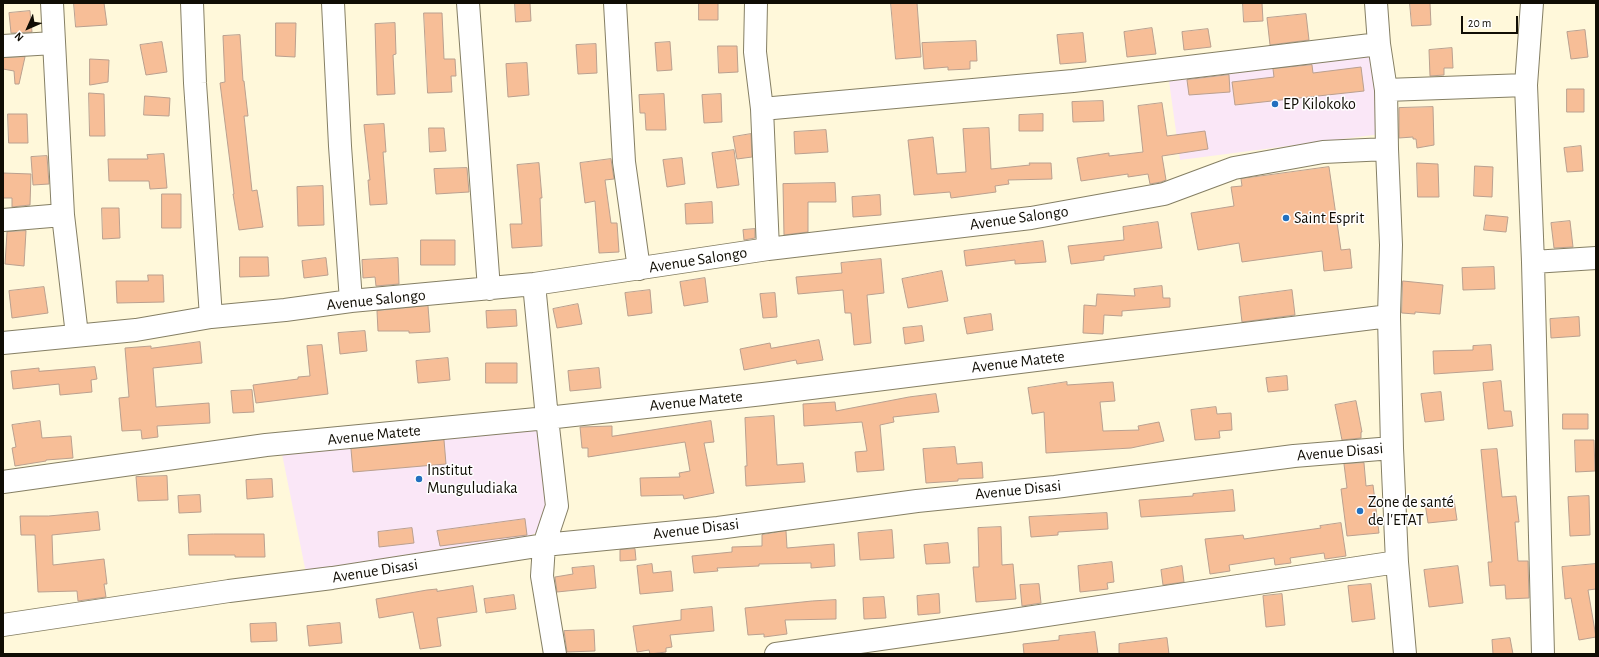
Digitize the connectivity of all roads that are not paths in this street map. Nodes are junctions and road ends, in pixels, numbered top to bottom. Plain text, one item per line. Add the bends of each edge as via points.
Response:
1 (52, 3) edge
2 (192, 3) edge
3 (333, 3) edge
4 (468, 3) edge
5 (615, 3) edge
6 (756, 3) edge
7 (1376, 3) edge
8 (1532, 3) edge
9 (54, 43) junction
10 (1378, 44) junction
11 (3, 46) edge
12 (1526, 85) junction
13 (1386, 90) junction
14 (762, 109) junction
15 (1387, 149) junction
16 (63, 215) junction
17 (3, 220) edge
18 (768, 249) junction
19 (1596, 258) edge
20 (1533, 262) junction
21 (639, 270) junction
22 (534, 284) junction
23 (489, 289) junction
24 (351, 301) junction
25 (1389, 316) junction
26 (211, 317) junction
27 (77, 335) junction
28 (3, 343) edge
29 (547, 418) junction
30 (1392, 448) junction
31 (3, 482) edge
32 (544, 545) junction
33 (1397, 562) junction
34 (3, 625) edge
35 (555, 654) edge
36 (776, 654) edge
37 (1405, 654) edge
38 (1543, 654) edge

1 - 9 street
2 - 26 street
3 - 24 street
4 - 23 street
5 - 21 street via 624,162
6 - 14 street via 755,52
7 - 10 street
8 - 12 street
9 - 11 street
9 - 16 street
10 - 13 street
10 - 14 street via 1073,81
12 - 13 street
12 - 20 street
13 - 15 street
14 - 18 street
15 - 18 street, Avenue Salongo via 1323,152 1234,168 1164,194 1031,218
15 - 25 street via 1391,245
16 - 17 street
16 - 27 street
18 - 21 street, Avenue Salongo
19 - 20 street
20 - 38 street
21 - 22 street, Avenue Salongo
22 - 23 street, Avenue Salongo
22 - 29 street
23 - 24 street, Avenue Salongo
24 - 26 street, Avenue Salongo
25 - 29 street, Avenue Matete via 763,394
25 - 30 street
26 - 27 street, Avenue Salongo via 136,330
27 - 28 street, Avenue Salongo
29 - 31 street, Avenue Matete via 266,445
29 - 32 street via 557,506
30 - 32 street, Avenue Disasi via 1294,456 1054,487 917,501 718,528
30 - 33 street
32 - 34 street, Avenue Disasi
32 - 35 street via 542,576
33 - 36 street
33 - 37 street

